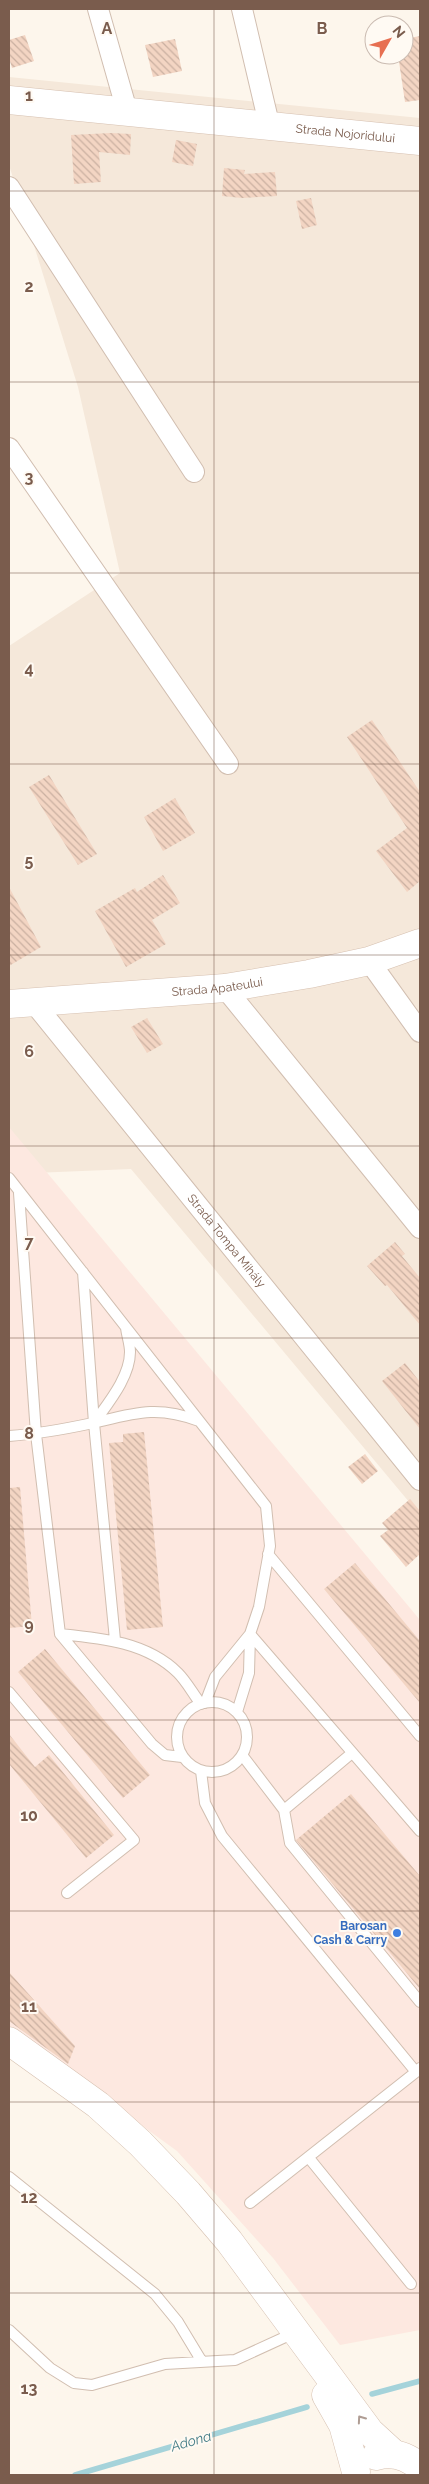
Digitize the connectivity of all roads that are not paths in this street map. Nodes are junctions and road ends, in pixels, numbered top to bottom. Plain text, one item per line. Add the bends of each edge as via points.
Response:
1 (98, 9) edge
2 (242, 9) edge
3 (9, 100) edge
4 (128, 111) junction
5 (270, 128) junction
6 (420, 141) edge
7 (9, 187) edge
8 (9, 448) edge
9 (194, 472) dead end
10 (228, 764) dead end
11 (420, 943) edge
12 (369, 961) junction
13 (225, 988) junction
14 (21, 1004) edge
15 (420, 1032) edge
16 (9, 1178) edge
17 (9, 1187) edge
18 (19, 1194) junction
19 (420, 1228) edge
20 (83, 1271) junction
21 (126, 1326) junction
22 (200, 1422) junction
23 (94, 1423) junction
24 (36, 1434) junction
25 (9, 1436) edge
26 (420, 1480) edge
27 (268, 1554) junction
28 (60, 1634) junction
29 (250, 1634) junction
30 (115, 1640) junction
31 (9, 1692) edge
32 (203, 1703) junction
33 (236, 1712) junction
34 (420, 1736) edge
35 (352, 1753) junction
36 (242, 1755) junction
37 (182, 1757) junction
38 (201, 1771) junction
39 (284, 1810) junction
40 (420, 1831) edge
41 (67, 1893) dead end
42 (420, 2002) edge
43 (9, 2040) edge
44 (418, 2070) edge
45 (309, 2158) junction
46 (9, 2177) edge
47 (250, 2203) dead end
48 (411, 2284) dead end
49 (9, 2330) edge
50 (300, 2339) junction
51 (201, 2360) junction
52 (409, 2457) edge
53 (355, 2474) edge

1 - 4 street
2 - 5 street
3 - 4 street, Strada Nojoridului
4 - 5 street, Strada Nojoridului
5 - 6 street, Strada Nojoridului
7 - 9 street
8 - 10 street
11 - 12 street, Strada Apateului
12 - 13 street, Strada Apateului
12 - 15 street
13 - 14 street, Strada Apateului
13 - 19 street
14 - 26 street, Strada Tompa Mihály
16 - 18 lane
17 - 18 lane
18 - 20 lane
18 - 24 lane
20 - 21 lane
20 - 23 lane
21 - 22 lane
21 - 23 lane via 130,1353 127,1364 119,1385
22 - 23 lane via 176,1412 150,1411 118,1415
22 - 27 lane via 266,1506
23 - 24 lane
23 - 30 lane
24 - 25 lane
24 - 28 lane
27 - 29 lane via 259,1607
27 - 34 lane
28 - 30 lane
28 - 37 lane via 152,1744 165,1754
29 - 32 lane via 215,1677
29 - 33 lane via 249,1673
29 - 35 lane
30 - 32 lane via 159,1658 178,1673
31 - 41 lane via 134,1840
32 - 33 lane via 227,1706
32 - 37 lane via 191,1708 178,1726 176,1736
33 - 36 lane via 247,1732
35 - 39 lane
35 - 40 lane
36 - 38 lane via 224,1770
36 - 39 lane
37 - 38 lane
38 - 44 lane via 205,1803 222,1836
39 - 42 lane via 290,1843
43 - 50 street via 98,2105 140,2143 229,2241
44 - 45 lane
45 - 47 lane
45 - 48 lane
46 - 51 lane via 155,2294 178,2322
49 - 51 lane via 50,2368 74,2383 92,2385 165,2364
50 - 51 lane via 235,2360
52 -> 50 street via 370,2432
50 - 53 street via 314,2373 343,2425
52 - 53 street via 378,2456 368,2460

